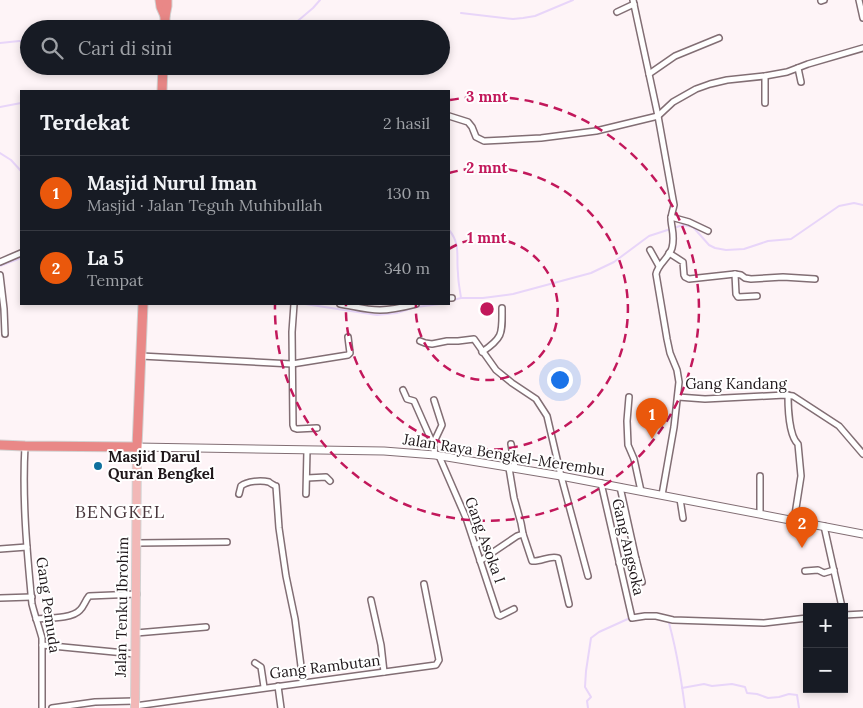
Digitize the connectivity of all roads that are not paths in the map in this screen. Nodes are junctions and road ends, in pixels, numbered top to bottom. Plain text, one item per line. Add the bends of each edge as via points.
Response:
1 (160, 0) edge
2 (167, 0) edge
3 (859, 0) edge
4 (634, 2) edge
5 (617, 12) dead end
6 (863, 18) edge
7 (164, 20) edge
8 (165, 20) edge
9 (719, 38) dead end
10 (863, 48) edge
11 (798, 68) junction
12 (649, 74) junction
13 (163, 75) edge
14 (765, 76) junction
15 (801, 82) dead end
16 (162, 90) edge
17 (765, 103) dead end
18 (450, 116) edge
19 (658, 116) junction
20 (671, 220) junction
21 (708, 231) dead end
22 (650, 250) dead end
23 (20, 253) edge
24 (670, 253) junction
25 (0, 262) edge
26 (659, 266) junction
27 (0, 274) edge
28 (735, 274) junction
29 (815, 279) dead end
30 (757, 296) dead end
31 (143, 305) edge
32 (294, 305) edge
33 (345, 305) edge
34 (412, 305) edge
35 (502, 308) dead end
36 (5, 334) dead end
37 (348, 337) dead end
38 (420, 341) dead end
39 (482, 352) junction
40 (141, 356) junction
41 (292, 364) junction
42 (403, 390) dead end
43 (788, 395) junction
44 (629, 397) dead end
45 (678, 397) junction
46 (434, 400) dead end
47 (317, 428) dead end
48 (433, 444) junction
49 (511, 444) dead end
50 (0, 445) edge
51 (25, 446) junction
52 (137, 447) junction
53 (307, 450) junction
54 (863, 454) edge
55 (437, 456) junction
56 (512, 468) junction
57 (561, 476) junction
58 (760, 476) dead end
59 (307, 478) junction
60 (330, 481) dead end
61 (601, 483) junction
62 (620, 487) junction
63 (641, 491) junction
64 (239, 494) dead end
65 (306, 494) dead end
66 (662, 495) junction
67 (680, 499) junction
68 (760, 514) junction
69 (683, 518) dead end
70 (794, 521) junction
71 (824, 526) junction
72 (523, 534) junction
73 (863, 534) edge
74 (484, 541) dead end
75 (227, 542) dead end
76 (137, 543) junction
77 (475, 545) junction
78 (28, 547) junction
79 (0, 549) edge
80 (636, 558) junction
81 (480, 561) junction
82 (619, 563) junction
83 (834, 570) junction
84 (805, 571) dead end
85 (588, 576) dead end
86 (642, 582) dead end
87 (424, 584) dead end
88 (136, 594) junction
89 (32, 597) junction
90 (0, 598) edge
91 (372, 600) dead end
92 (841, 603) edge
93 (569, 604) dead end
94 (514, 609) dead end
95 (863, 614) edge
96 (848, 615) edge
97 (803, 618) edge
98 (36, 619) junction
99 (206, 627) dead end
100 (136, 634) junction
101 (42, 645) junction
102 (135, 654) junction
103 (255, 663) dead end
104 (384, 672) junction
105 (303, 682) junction
106 (278, 686) junction
107 (264, 688) junction
108 (135, 705) edge
109 (42, 708) edge
110 (52, 708) edge
111 (281, 708) edge

1 - 7 highway
2 - 8 highway
3 - 6 street
4 - 5 street
4 - 12 street
9 - 12 street via 675,56
10 - 11 street
11 - 14 street
11 - 15 street
12 - 19 street
13 - 16 highway
14 - 17 street
14 - 19 street via 710,84 673,102
18 - 19 street via 466,121 476,137 488,141 596,130
19 - 20 street via 674,205
20 - 21 street via 689,222
20 - 24 street via 674,239
22 - 26 street
23 - 25 street
24 - 26 street
24 - 28 street via 683,262 684,275 689,279
26 - 45 street via 657,283 670,354 678,376
27 - 36 street
28 - 29 street via 750,279
28 - 30 street via 738,297
31 - 40 highway
32 - 41 street
33 - 34 street via 371,310
35 - 39 street via 500,338
37 - 41 street via 348,355
38 - 39 street via 432,344 472,339
39 - 57 street via 499,374 536,399 544,409 550,422
40 - 41 street
40 - 52 highway
41 - 47 street via 293,427
42 - 48 street, Gang Asoka I via 407,399 414,401
43 - 45 street, Gang Kandang
43 - 54 street, Gang Kandang via 839,426
43 - 70 street via 801,476
44 - 63 street via 627,440
45 - 66 street
46 - 48 street via 442,425
48 - 55 street, Gang Asoka I
49 - 56 street
50 - 51 highway
51 - 52 highway
51 - 78 street, Gang Pemuda
52 - 53 street, Jalan Raya Bengkel-Merembu
52 - 76 main road, Jalan Tenku Ibrohim
53 - 55 street, Jalan Raya Bengkel-Merembu via 384,451
53 - 59 street
55 - 56 street, Jalan Raya Bengkel-Merembu
55 - 77 street, Gang Asoka I
56 - 57 street, Jalan Raya Bengkel-Merembu
56 - 72 street via 514,498
57 - 61 street, Jalan Raya Bengkel-Merembu
57 - 85 street
58 - 68 street
59 - 60 street via 326,477
59 - 65 street
61 - 62 street, Jalan Raya Bengkel-Merembu
61 - 82 street, Gang Angsoka
62 - 63 street, Jalan Raya Bengkel-Merembu
62 - 80 street
63 - 66 street, Jalan Raya Bengkel-Merembu
64 - 105 street via 245,483 270,482 276,486 279,528
66 - 67 street, Jalan Raya Bengkel-Merembu
67 - 68 street, Jalan Raya Bengkel-Merembu
67 - 69 street
68 - 70 street, Jalan Raya Bengkel-Merembu
70 - 71 street, Jalan Raya Bengkel-Merembu
71 - 73 street, Jalan Raya Bengkel-Merembu
71 - 83 street
72 - 81 street
72 - 93 street via 532,561 558,558
74 - 77 street
75 - 76 street
76 - 88 main road, Jalan Tenku Ibrohim
77 - 81 street, Gang Asoka I
78 - 79 street
78 - 89 street, Gang Pemuda
80 - 82 street
80 - 86 street
81 - 94 street, Gang Asoka I via 498,615
82 - 97 street, Gang Angsoka via 634,618 656,616 673,620 764,622
83 - 84 street via 824,573
83 - 92 street
87 - 104 street, Gang Rambutan via 439,660 433,665
88 - 98 street via 89,596 73,614
88 - 100 main road, Jalan Tenku Ibrohim
89 - 90 street
89 - 98 street, Gang Pemuda
91 - 104 street
95 - 96 street
98 - 101 street, Gang Pemuda
99 - 100 street
100 - 102 main road, Jalan Tenku Ibrohim
101 - 102 street
101 - 109 street, Gang Pemuda
102 - 108 main road, Jalan Tenku Ibrohim
103 - 107 street via 261,667
104 - 105 street, Gang Rambutan
105 - 106 street, Gang Rambutan
106 - 107 street, Gang Rambutan
106 - 111 street
107 - 108 street, Gang Rambutan
108 - 110 street, Gang Rambutan via 96,702

